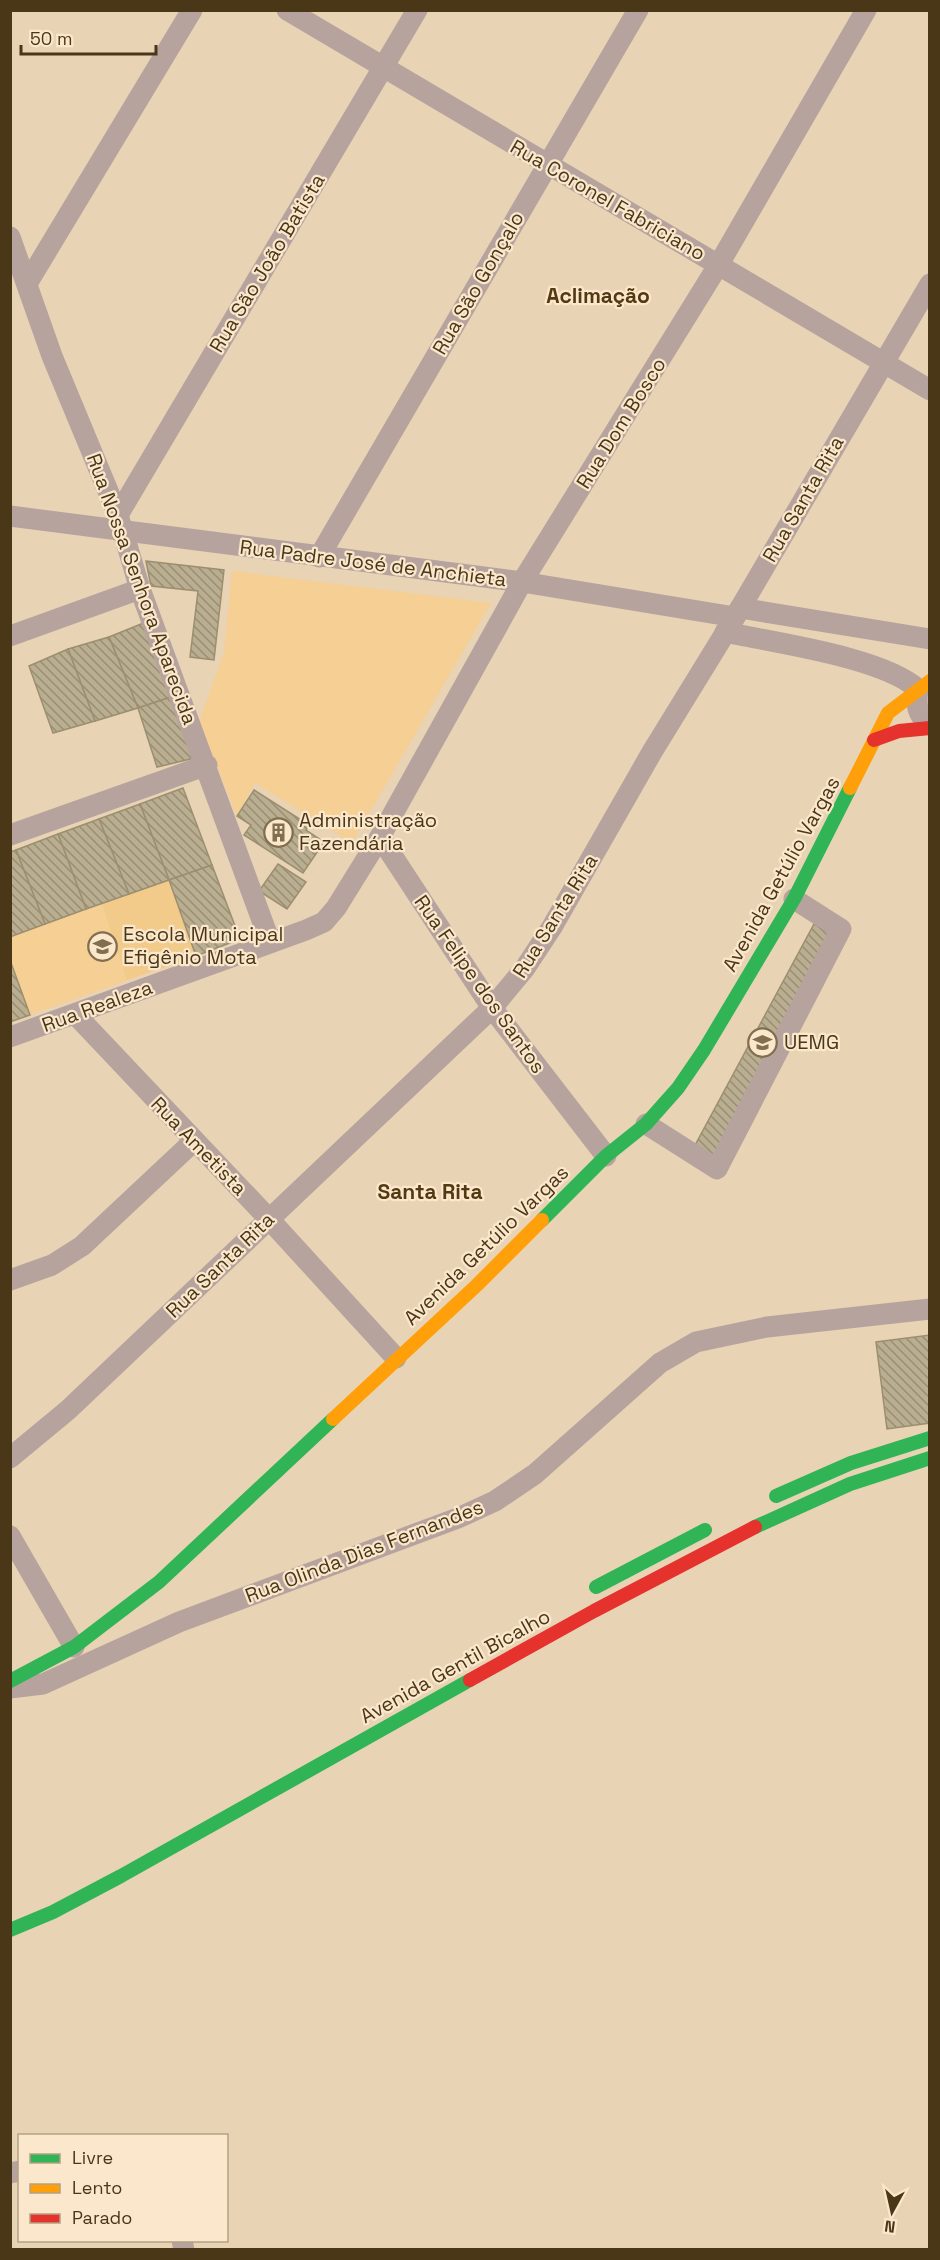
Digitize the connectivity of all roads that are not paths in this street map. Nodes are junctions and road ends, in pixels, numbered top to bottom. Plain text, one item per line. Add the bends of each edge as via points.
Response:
1 (192, 10) edge
2 (287, 10) edge
3 (417, 10) edge
4 (638, 10) edge
5 (866, 10) edge
6 (382, 67) junction
7 (547, 165) junction
8 (10, 237) edge
9 (719, 264) junction
10 (28, 282) junction
11 (930, 284) edge
12 (883, 362) junction
13 (930, 390) edge
14 (10, 516) edge
15 (119, 522) junction
16 (319, 557) junction
17 (522, 582) junction
18 (140, 589) junction
19 (733, 619) junction
20 (10, 636) edge
21 (930, 639) edge
22 (926, 683) edge
23 (930, 726) edge
24 (874, 740) junction
25 (207, 765) junction
26 (10, 835) edge
27 (380, 837) junction
28 (794, 898) junction
29 (270, 942) junction
30 (492, 1008) junction
31 (75, 1014) junction
32 (10, 1038) edge
33 (646, 1124) junction
34 (194, 1141) junction
35 (606, 1156) junction
36 (269, 1219) junction
37 (10, 1281) edge
38 (930, 1309) edge
39 (396, 1358) junction
40 (930, 1438) edge
41 (10, 1458) edge
42 (930, 1458) edge
43 (760, 1504) dead end
44 (717, 1525) dead end
45 (10, 1536) edge
46 (589, 1592) dead end
47 (68, 1658) junction
48 (10, 1681) edge
49 (10, 1688) edge
50 (10, 1930) edge

1 - 10 street
2 - 6 street, Rua Coronel Fabriciano
3 - 6 street, Rua São João Batista
4 - 7 street, Rua São Gonçalo
5 - 9 street, Rua Dom Bosco
6 - 7 street, Rua Coronel Fabriciano
6 - 15 street, Rua São João Batista
7 - 9 street, Rua Coronel Fabriciano
7 - 16 street, Rua São Gonçalo
8 - 10 street, Rua Nossa Senhora Aparecida
9 - 12 street, Rua Coronel Fabriciano
9 - 17 street, Rua Dom Bosco
10 - 15 street, Rua Nossa Senhora Aparecida via 52,356
11 - 12 street, Rua Santa Rita
12 - 13 street, Rua Coronel Fabriciano
12 - 19 street, Rua Santa Rita
14 - 15 street, Rua Padre José de Anchieta
15 - 16 street, Rua Padre José de Anchieta
15 - 18 street, Rua Nossa Senhora Aparecida
16 - 17 street, Rua Padre José de Anchieta
17 - 19 street, Rua Padre José de Anchieta
17 - 27 street, Rua Dom Bosco
18 - 20 street
18 - 25 street, Rua Nossa Senhora Aparecida
19 - 21 street, Rua Padre José de Anchieta
19 - 22 street, Rua Padre José de Anchieta
19 - 30 street, Rua Santa Rita via 552,927
22 - 23 street via 916,704
22 - 24 street, Avenida Getúlio Vargas via 888,714
23 - 24 street
24 - 28 street, Avenida Getúlio Vargas
25 - 26 street
25 - 29 street, Rua Nossa Senhora Aparecida
27 - 29 street, Rua Realeza via 324,922
27 - 30 street, Rua Felipe dos Santos
28 - 33 street, Avenida Getúlio Vargas via 704,1050
28 - 33 street via 841,929 717,1169
29 - 31 street, Rua Realeza
30 - 35 street, Rua Felipe dos Santos
30 - 36 street, Rua Santa Rita
31 - 32 street, Rua Realeza
31 - 34 street, Rua Ametista
33 - 35 street, Avenida Getúlio Vargas
34 - 36 street, Rua Ametista
34 - 37 street via 82,1246 52,1265
35 - 39 street, Avenida Getúlio Vargas via 477,1285
36 - 39 street, Rua Ametista
36 - 41 street, Rua Santa Rita via 68,1410
38 - 47 street, Rua Olinda Dias Fernandes via 767,1327 696,1342 660,1363 535,1474 495,1501 179,1622
39 - 47 street, Avenida Getúlio Vargas via 159,1582
40 - 43 street via 887,1449 816,1476
42 - 50 street, Avenida Gentil Bicalho via 850,1484 759,1525 594,1611 111,1881
44 - 46 street
45 - 47 street
47 - 48 street, Avenida Getúlio Vargas
47 - 49 street, Rua Olinda Dias Fernandes via 43,1684

